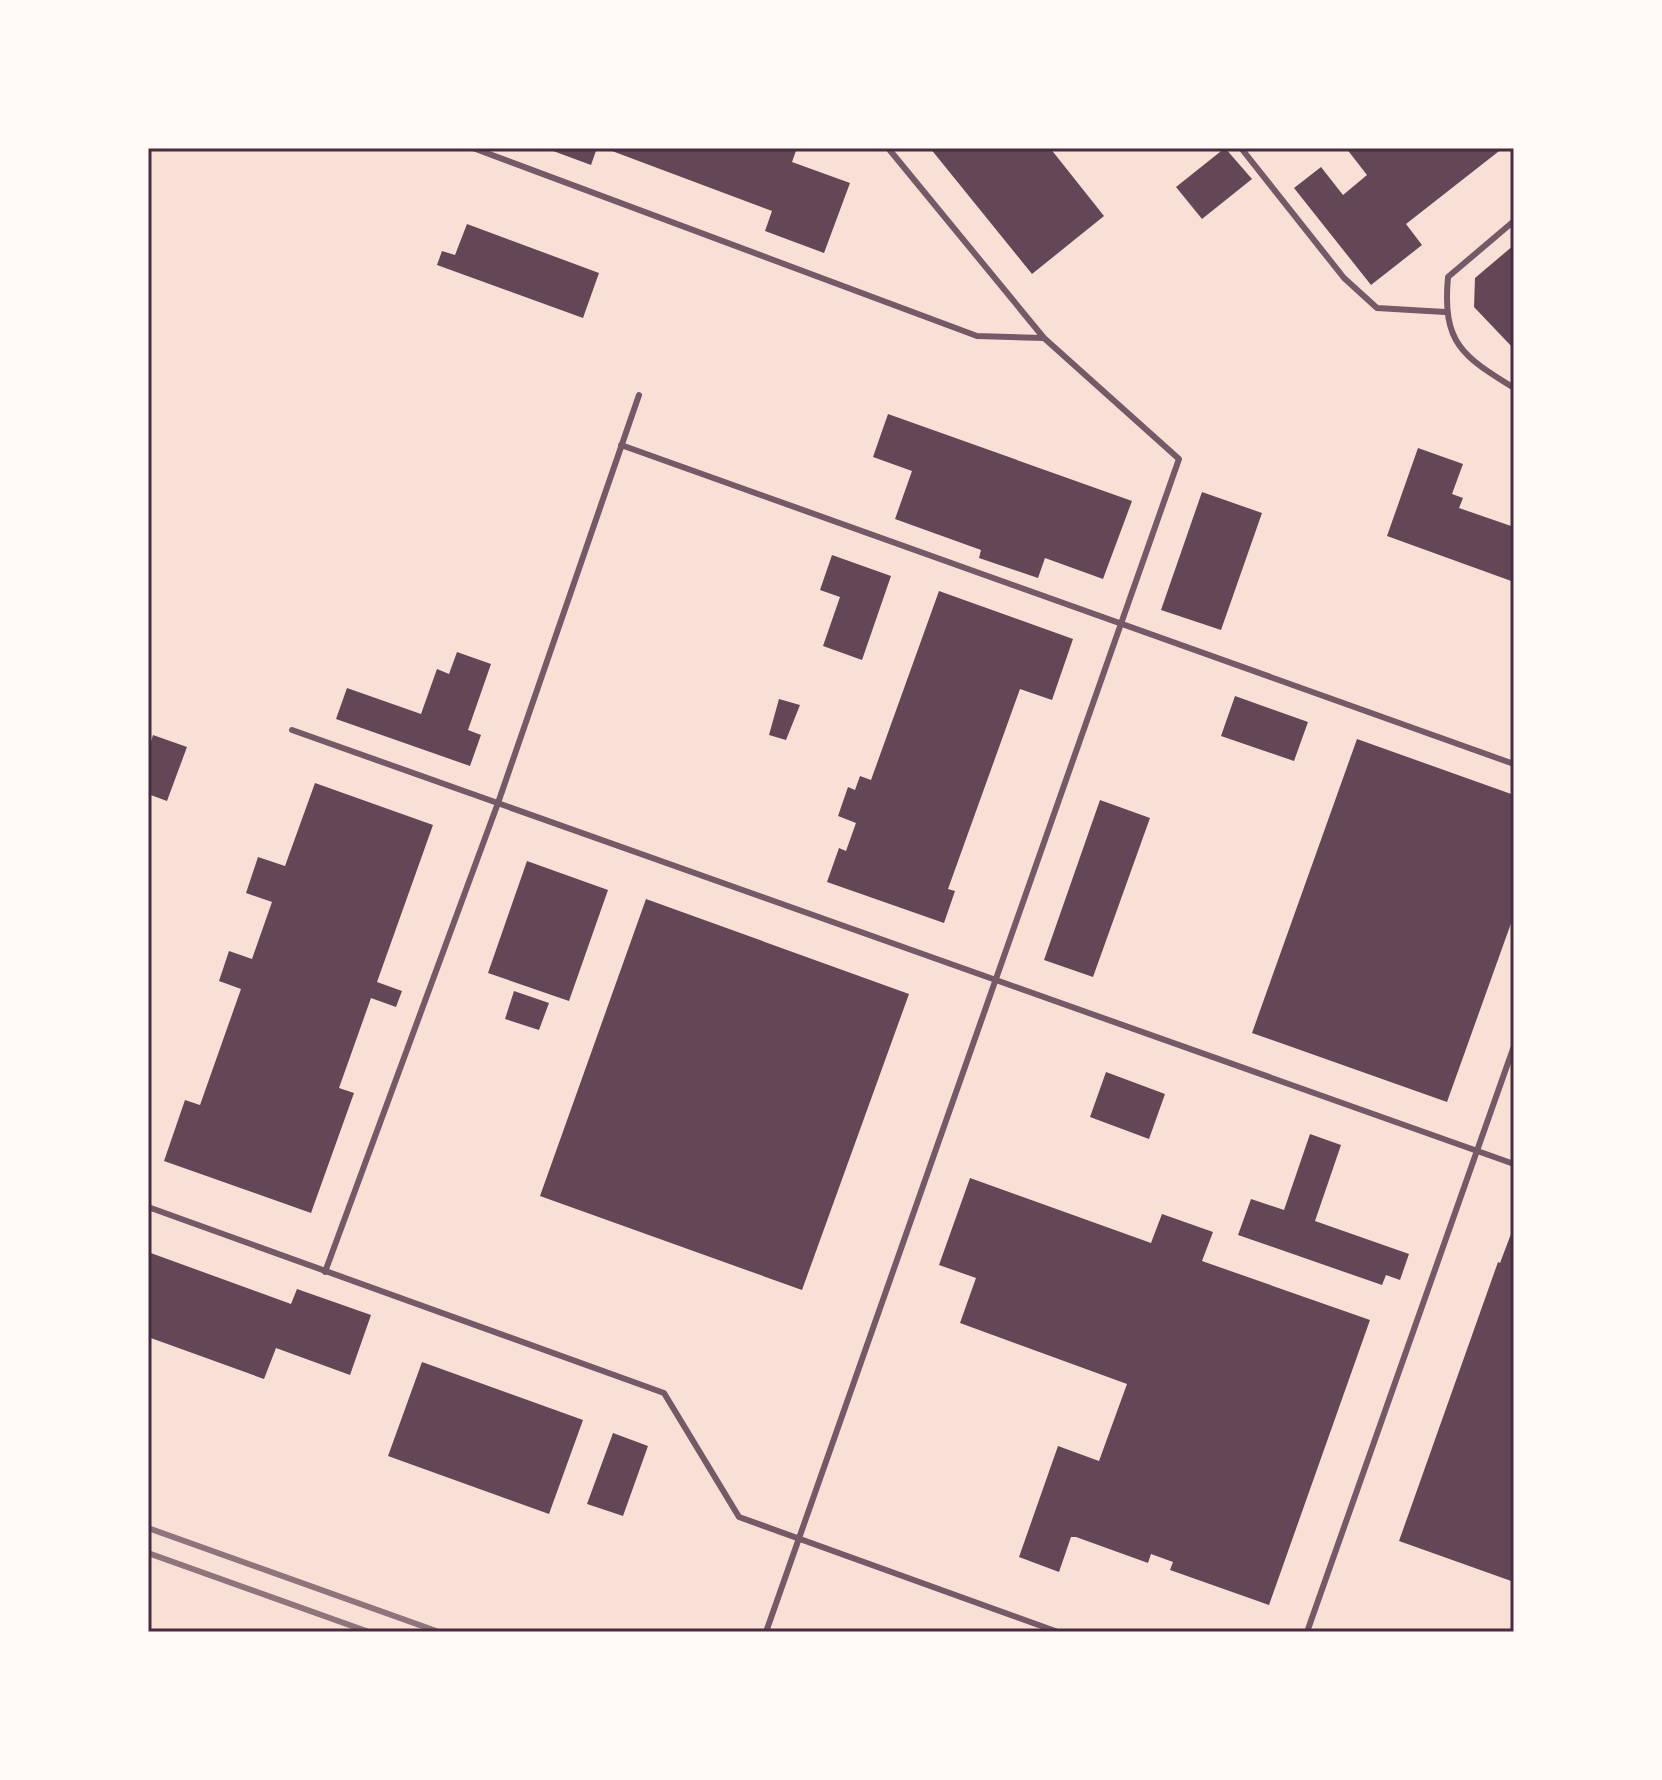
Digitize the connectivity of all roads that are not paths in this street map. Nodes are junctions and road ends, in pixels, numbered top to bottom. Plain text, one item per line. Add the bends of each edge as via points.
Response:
1 (473, 148) edge
2 (888, 148) edge
3 (1241, 148) edge
4 (1514, 221) edge
5 (1445, 312) junction
6 (1044, 338) junction
7 (1514, 388) edge
8 (639, 395) dead end
9 (621, 445) junction
10 (1122, 624) junction
11 (292, 730) dead end
12 (1514, 764) edge
13 (498, 803) junction
14 (997, 981) junction
15 (1514, 1046) edge
16 (1477, 1151) junction
17 (1514, 1164) edge
18 (148, 1207) edge
19 (325, 1272) junction
20 (797, 1538) junction
21 (766, 1632) edge
22 (1058, 1632) edge
23 (1307, 1632) edge

1 - 6 lane via 977,336
2 - 6 lane
3 - 5 lane via 1344,278 1377,308
4 - 5 lane via 1448,277
5 - 7 lane via 1466,359
6 - 10 lane via 1179,459
8 - 9 lane
9 - 10 lane
9 - 13 lane
10 - 12 lane
10 - 14 lane
11 - 13 lane
13 - 14 lane
13 - 19 lane
14 - 16 lane
14 - 20 lane
15 - 16 lane
16 - 17 lane
16 - 23 lane
18 - 19 lane
19 - 20 lane via 664,1393 739,1517
20 - 21 lane
20 - 22 lane

